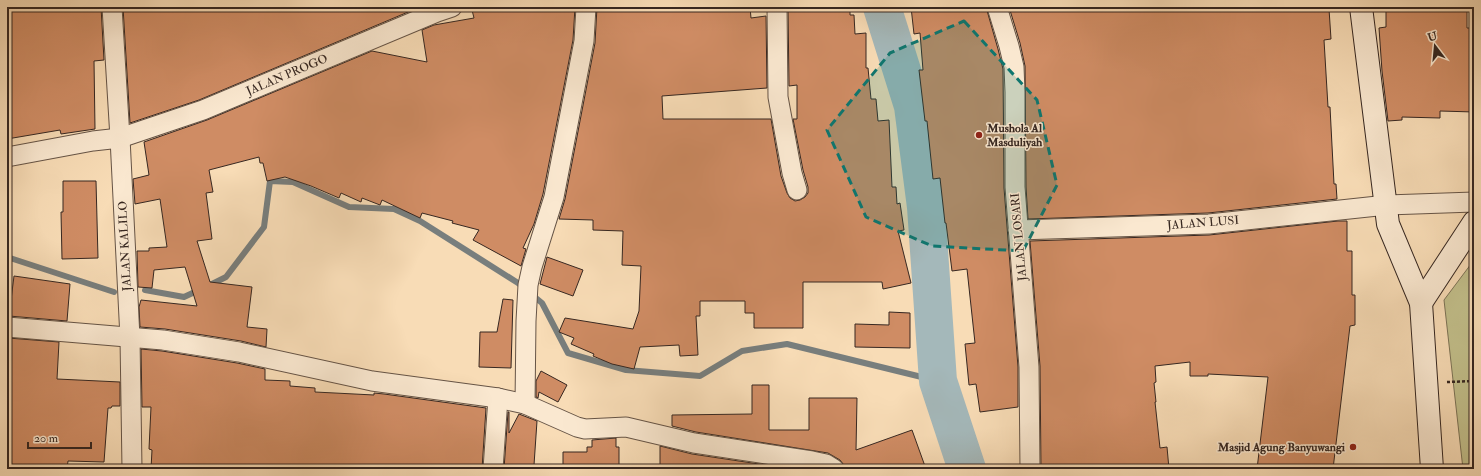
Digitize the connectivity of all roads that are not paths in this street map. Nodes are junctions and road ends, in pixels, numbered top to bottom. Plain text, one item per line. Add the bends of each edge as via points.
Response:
1 (112, 7) edge
2 (452, 7) edge
3 (586, 7) edge
4 (777, 7) edge
5 (997, 7) edge
6 (1361, 7) edge
7 (120, 138) junction
8 (7, 157) edge
9 (797, 190) dead end
10 (1474, 202) edge
11 (1386, 205) junction
12 (1474, 222) edge
13 (1018, 230) junction
14 (1421, 303) junction
15 (7, 327) edge
16 (130, 338) junction
17 (498, 398) junction
18 (525, 404) junction
19 (132, 469) edge
20 (493, 469) edge
21 (834, 469) edge
22 (1030, 469) edge
23 (1432, 469) edge

1 - 7 street, JALAN KALILO
2 - 7 street, JALAN PROGO via 203,110
3 - 18 street via 584,41 559,174 528,285
4 - 9 street via 778,97
5 - 13 street, JALAN LOSARI via 1014,68
6 - 11 main road
7 - 8 street via 93,140
7 - 16 street, JALAN KALILO
10 - 11 street, JALAN LUSI
11 - 13 street, JALAN LUSI via 1208,224
11 - 14 main road via 1388,224
12 - 14 main road
13 - 22 street, JALAN LOSARI via 1029,367
14 - 23 main road
15 - 16 street
16 - 17 street via 163,340 239,352 372,381
16 - 19 street, JALAN KALILO
17 - 18 street
17 - 20 street
18 - 21 street via 585,429 626,427 694,443 819,462

